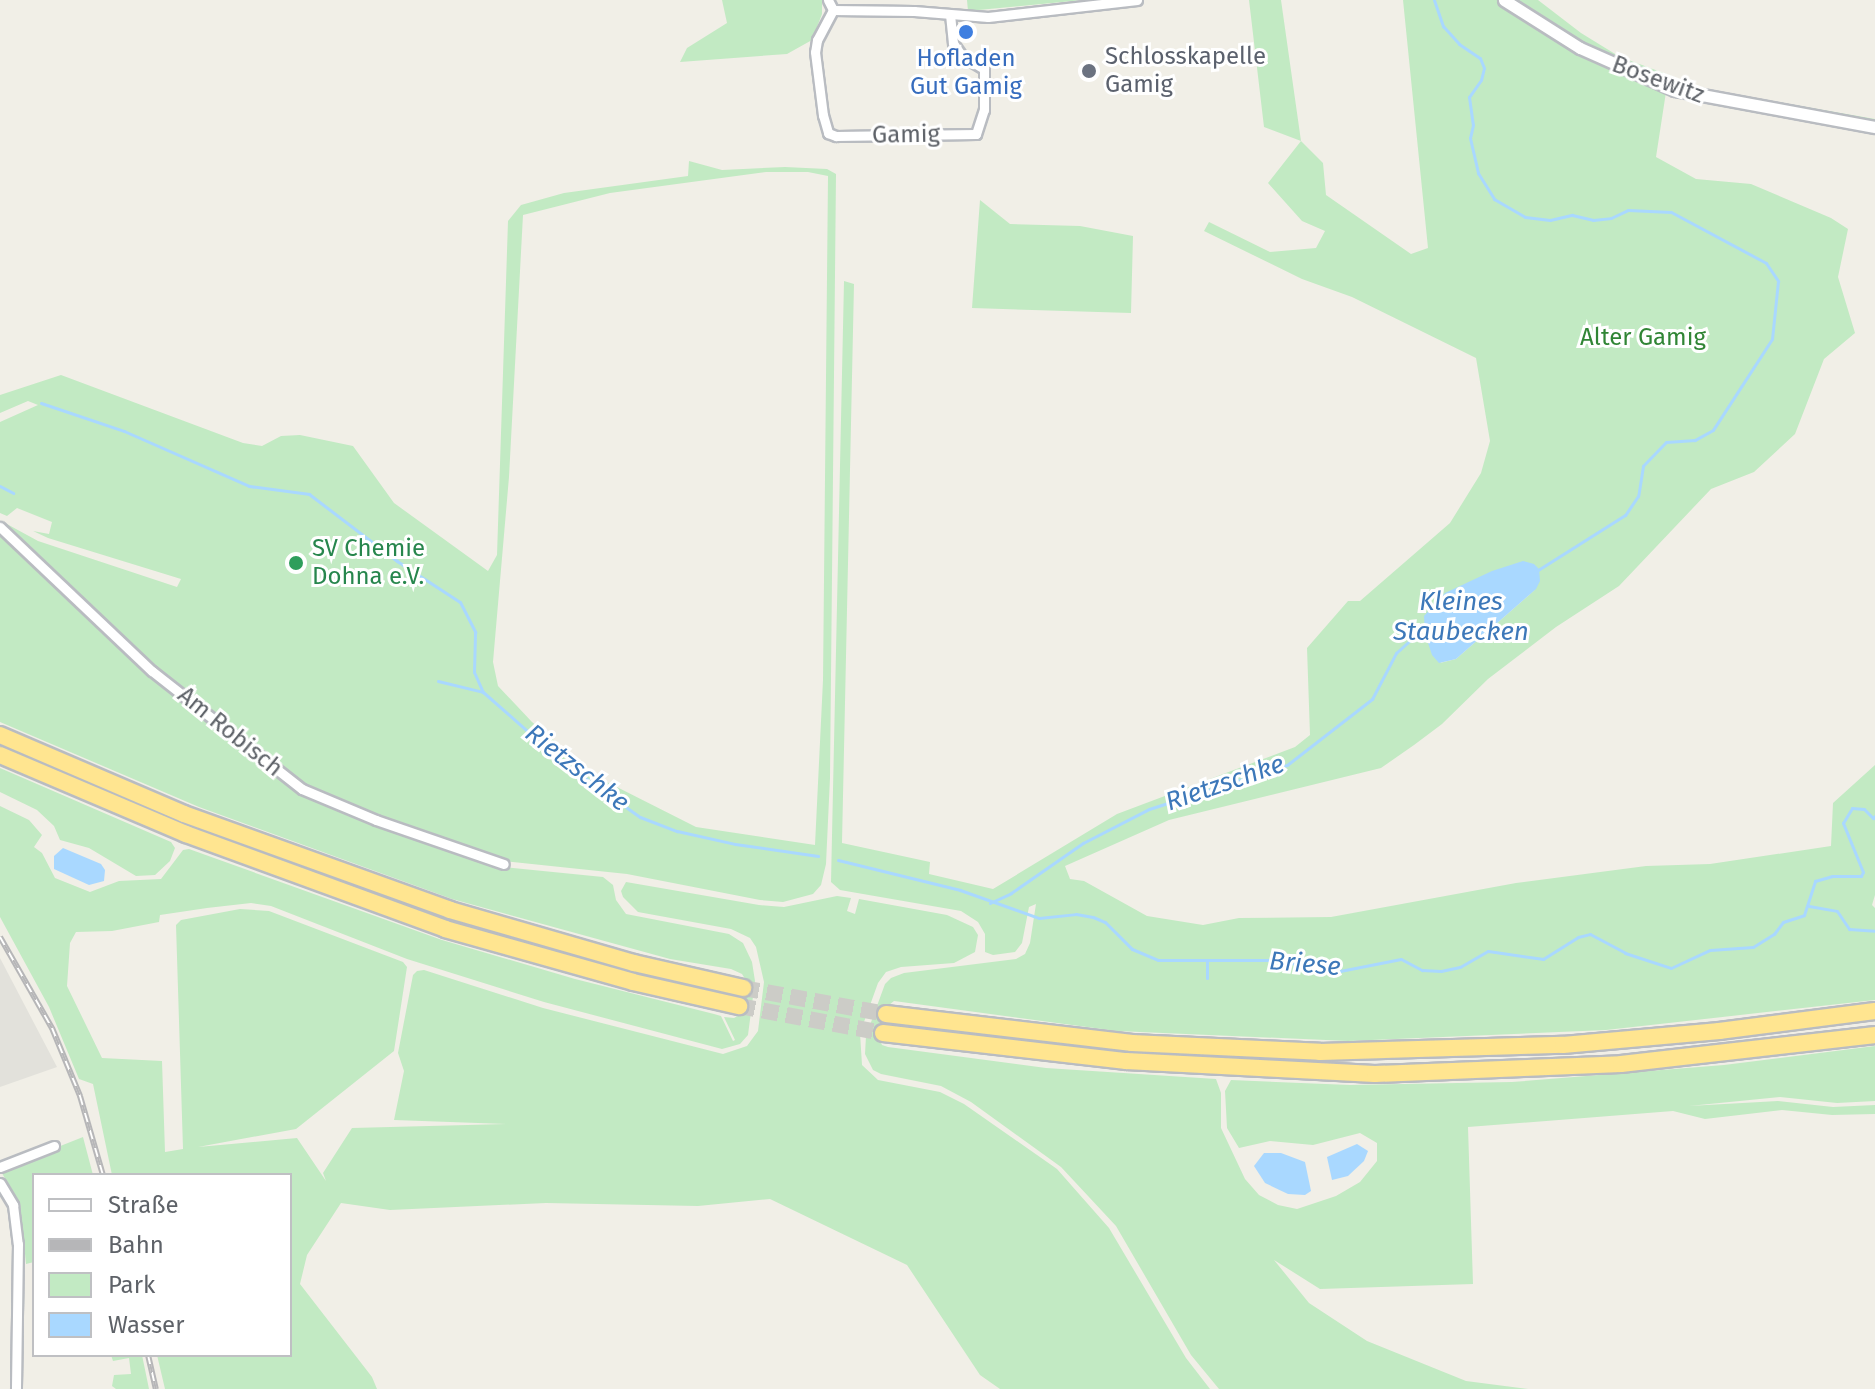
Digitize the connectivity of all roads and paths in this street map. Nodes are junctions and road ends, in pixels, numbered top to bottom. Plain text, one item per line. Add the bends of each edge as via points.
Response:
1 (1137, 0) edge
2 (1504, 0) edge
3 (831, 5) edge
4 (950, 16) junction
5 (1875, 127) edge
6 (0, 527) edge
7 (0, 735) edge
8 (0, 755) edge
9 (504, 864) dead end
10 (743, 988) tunnel mouth
11 (739, 1006) tunnel mouth
12 (1875, 1011) edge
13 (886, 1014) tunnel mouth
14 (883, 1033) tunnel mouth
15 (1875, 1035) edge
16 (54, 1146) dead end
17 (0, 1167) edge
18 (0, 1183) edge
19 (16, 1389) edge

1 - 4 street, Gamig via 1006,16
2 - 5 street, Bosewitz via 1580,48 1675,90
3 - 4 street, Gamig
3 - 4 street, Gamig via 815,52 823,115 828,133 836,136 976,134 984,110 984,69 962,56 953,43
6 - 9 street, Am Robisch via 152,671 302,789
7 - 10 highway via 184,814 450,910
8 - 11 highway via 186,834 402,915 533,955
12 - 13 highway via 1576,1044 1335,1052 1132,1043
14 - 15 highway via 1126,1061 1375,1074 1591,1066
16 - 17 street
18 - 19 street via 13,1205 18,1244

